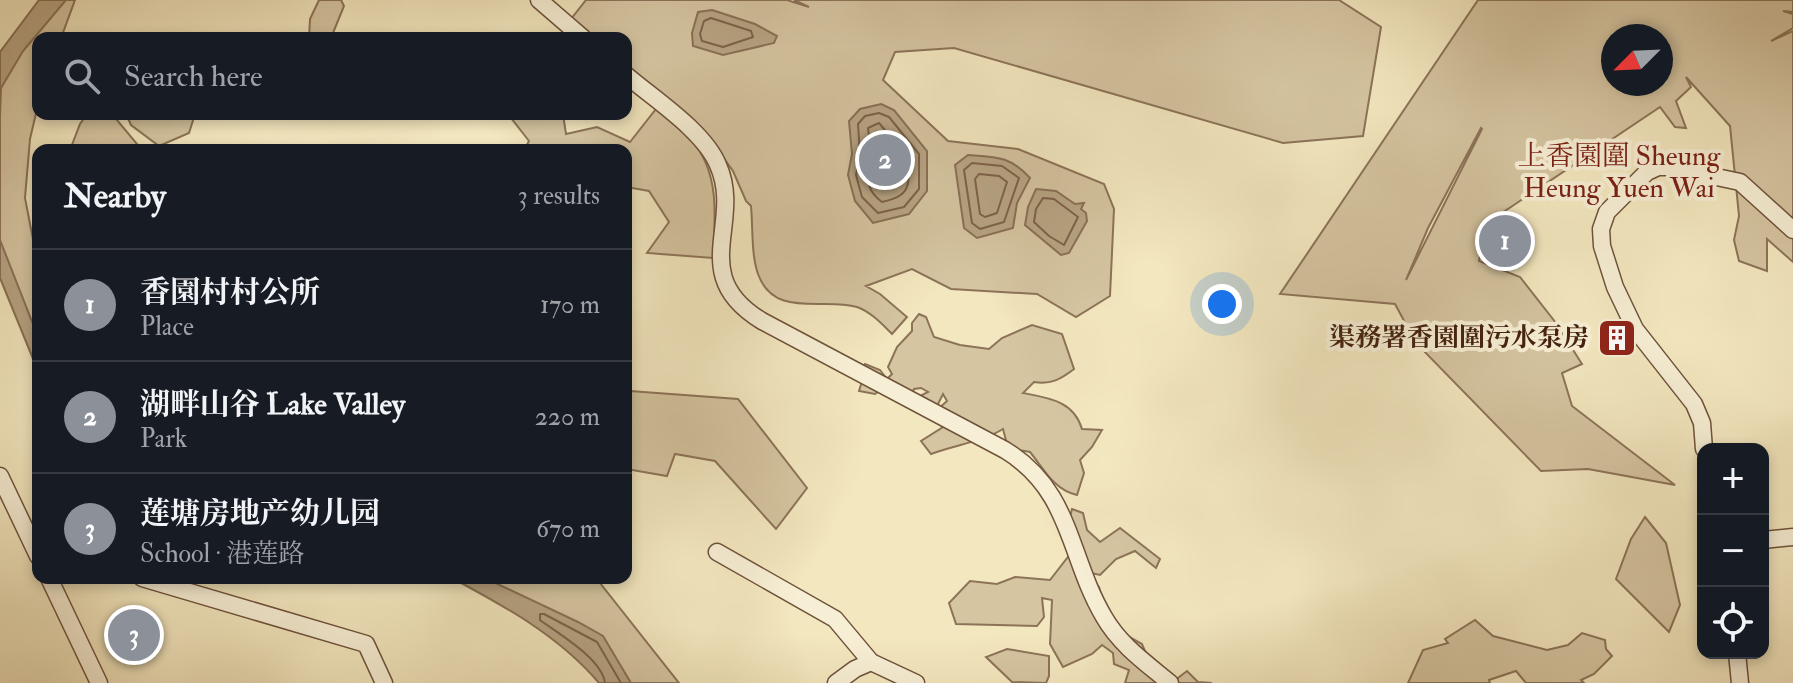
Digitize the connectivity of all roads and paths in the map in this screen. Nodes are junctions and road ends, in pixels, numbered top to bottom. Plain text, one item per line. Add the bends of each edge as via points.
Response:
1 (539, 0) edge
2 (576, 32) edge
3 (632, 80) edge
4 (1793, 230) edge
5 (1704, 443) edge
6 (0, 476) edge
7 (1793, 537) edge
8 (1769, 539) edge
9 (32, 543) edge
10 (717, 552) dead end
11 (52, 584) edge
12 (162, 584) edge
13 (1738, 659) edge
14 (871, 662) junction
15 (99, 683) edge
16 (384, 683) edge
17 (836, 683) edge
18 (916, 683) edge
19 (1170, 683) edge
20 (1740, 683) edge

1 - 2 street
3 - 19 street via 698,137 718,164 724,196 721,266 740,305 1028,465 1057,504 1105,619 1129,649
4 - 5 street via 1740,182 1670,167 1647,172 1607,212 1602,246 1615,287 1635,329 1694,404
6 - 9 street
7 - 8 street
10 - 14 street via 835,619
11 - 15 street
12 - 16 street via 366,644
13 - 20 street
14 - 17 street
14 - 18 street

